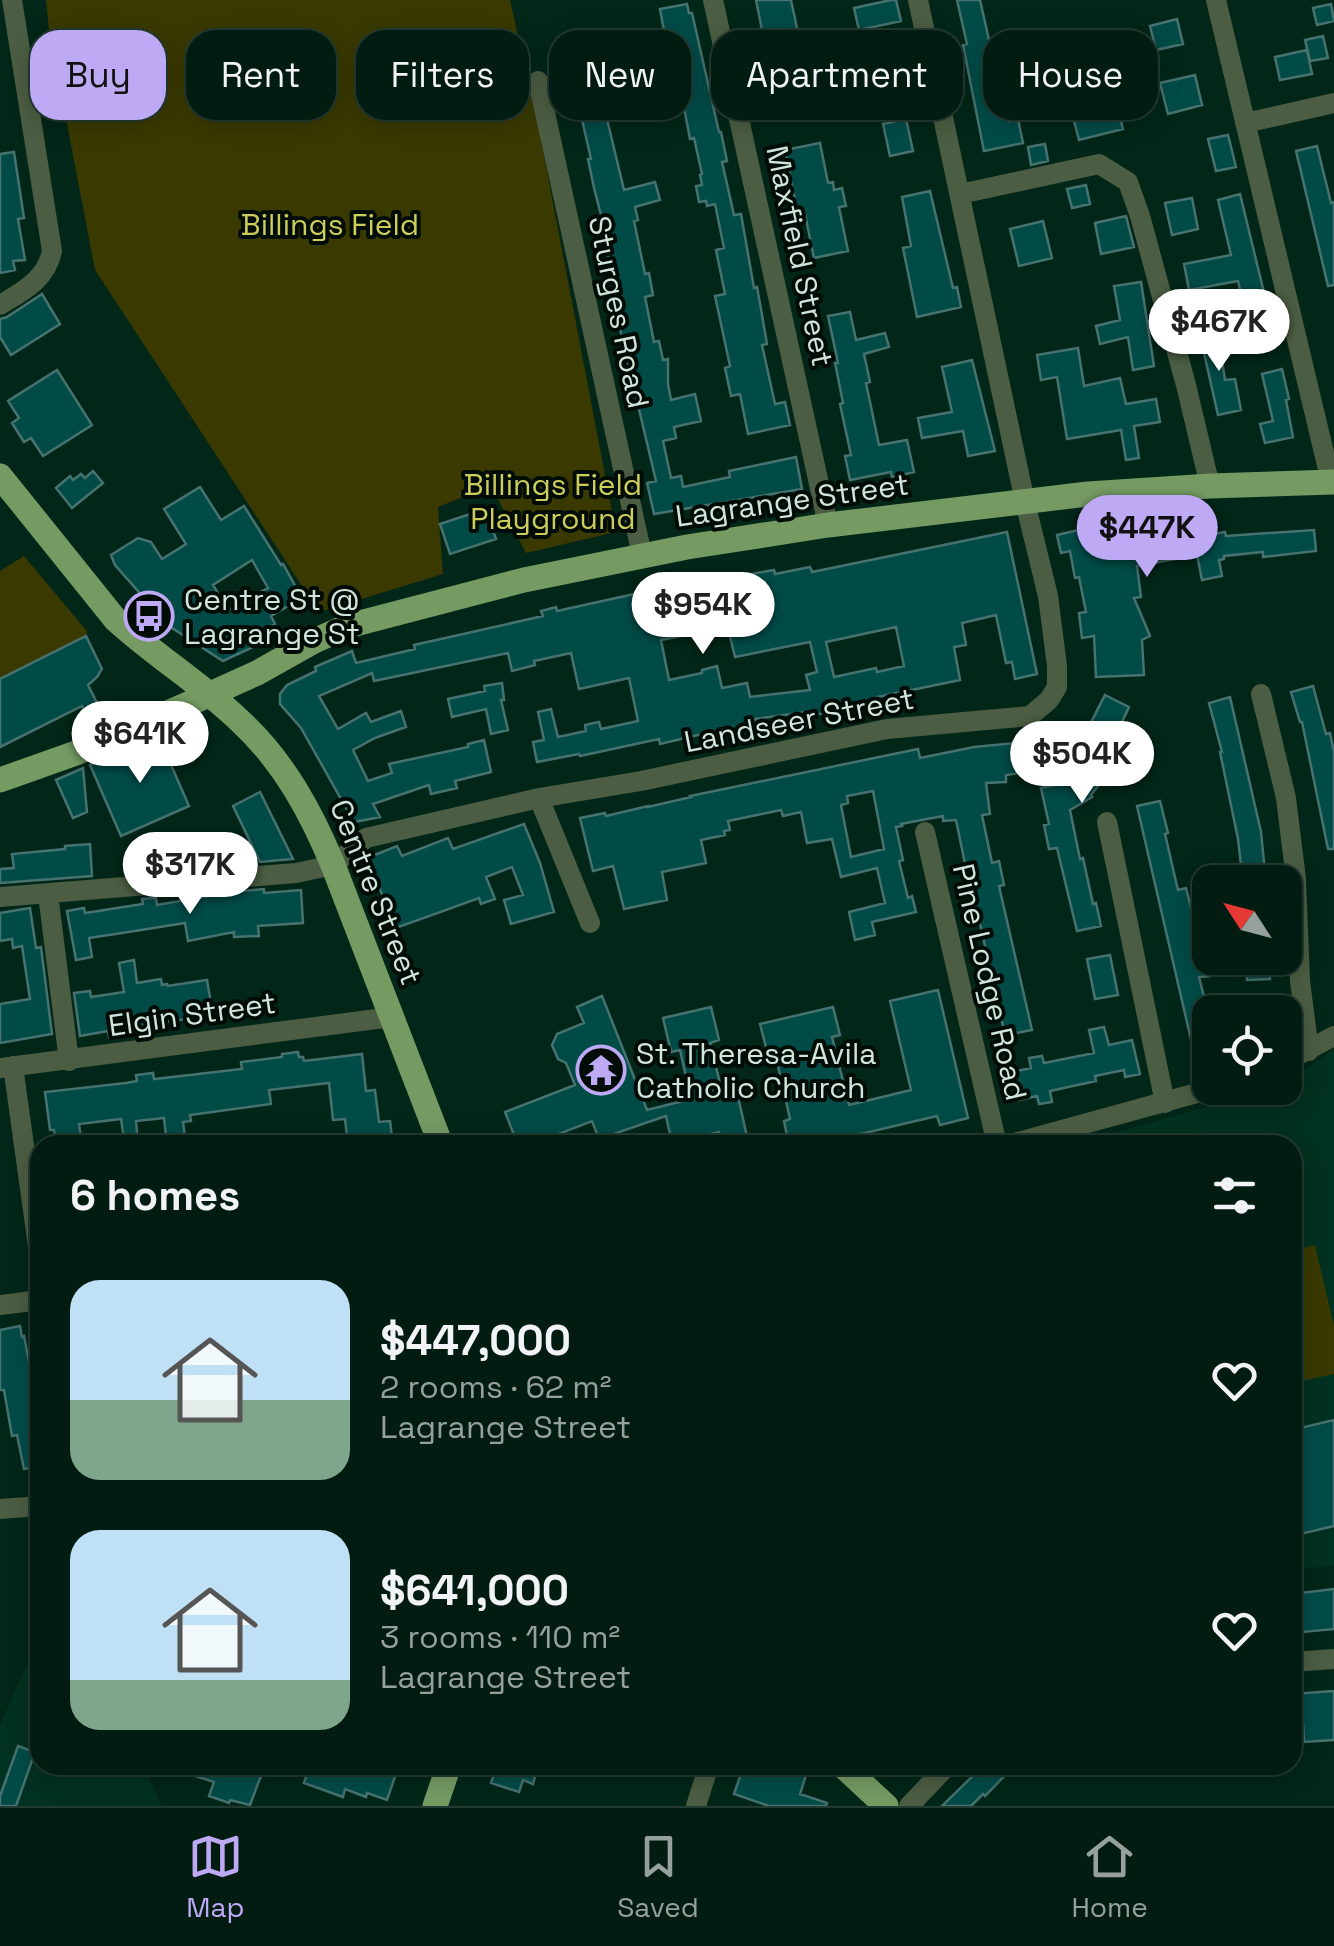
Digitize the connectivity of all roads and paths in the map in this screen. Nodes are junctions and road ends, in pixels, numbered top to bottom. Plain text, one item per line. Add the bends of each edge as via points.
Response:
1 (12, 0) edge
2 (713, 0) edge
3 (918, 0) edge
4 (1216, 0) edge
5 (538, 80) dead end
6 (1334, 103) edge
7 (1245, 123) junction
8 (960, 194) junction
9 (0, 305) edge
10 (0, 476) edge
11 (1333, 482) edge
12 (1210, 486) junction
13 (1025, 502) junction
14 (828, 525) junction
15 (642, 556) junction
16 (1261, 694) dead end
17 (209, 695) junction
18 (0, 780) edge
19 (538, 798) junction
20 (1107, 822) dead end
21 (924, 832) dead end
22 (334, 865) junction
23 (48, 894) junction
24 (0, 897) edge
25 (590, 923) dead end
26 (392, 1017) junction
27 (1334, 1036) edge
28 (1309, 1051) junction
29 (1302, 1054) edge
30 (70, 1061) junction
31 (7, 1067) edge
32 (1192, 1095) edge
33 (1165, 1103) junction
34 (438, 1135) edge
35 (995, 1135) edge
36 (1045, 1135) edge
37 (30, 1202) edge
38 (30, 1301) edge
39 (0, 1305) edge
40 (30, 1507) edge
41 (0, 1509) edge
42 (1334, 1659) edge
43 (1302, 1661) edge
44 (446, 1775) edge
45 (706, 1775) edge
46 (853, 1775) edge
47 (938, 1775) edge
48 (436, 1806) edge
49 (696, 1806) edge
50 (886, 1806) edge
51 (909, 1806) edge

1 - 9 street via 52,251 37,281
2 - 14 street, Maxfield Street
3 - 8 street, Landseer Street
4 - 7 street
5 - 15 street, Sturges Road
6 - 7 street
7 - 11 street
8 - 12 street via 1099,164 1128,182
8 - 13 street, Landseer Street
10 - 17 main road, Centre Street via 115,619
11 - 12 main road, Lagrange Street
12 - 13 main road, Lagrange Street
13 - 14 main road, Lagrange Street
13 - 19 street, Landseer Street via 1057,666 1057,687 1030,716 888,729
14 - 15 main road, Lagrange Street
15 - 17 main road, Lagrange Street via 348,626
16 - 28 street via 1286,798
17 - 18 main road, Lagrange Street
17 - 22 main road, Centre Street via 245,725 291,782
19 - 22 street, Landseer Street via 366,838
19 - 25 street
20 - 33 street
21 - 35 street, Pine Lodge Road
22 - 23 street
22 - 26 main road, Centre Street
23 - 24 street
23 - 30 street
26 - 30 street, Elgin Street
26 - 34 main road, Centre Street
27 - 28 street
28 - 29 street
30 - 31 street, Elgin Street
31 - 37 street
32 - 33 street
33 - 36 street
38 - 39 street
40 - 41 street
42 - 43 street
44 - 48 main road
45 - 49 street
46 - 50 main road
47 - 51 street

